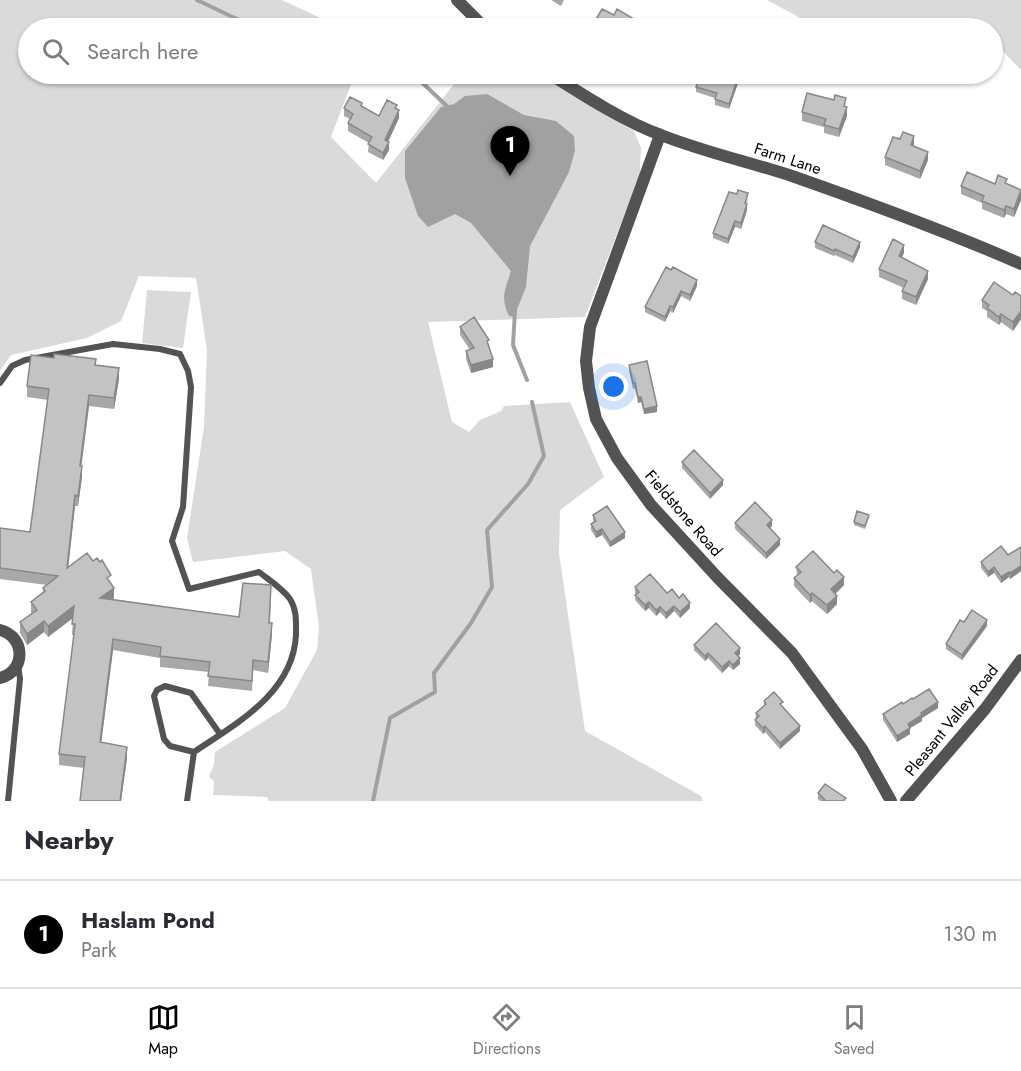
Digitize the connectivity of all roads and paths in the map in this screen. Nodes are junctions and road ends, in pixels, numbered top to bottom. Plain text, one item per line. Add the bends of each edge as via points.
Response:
1 (457, 0) edge
2 (475, 18) edge
3 (567, 84) edge
4 (660, 135) junction
5 (1021, 264) edge
6 (0, 383) edge
7 (0, 630) edge
8 (1021, 660) edge
9 (18, 665) junction
10 (0, 678) edge
11 (220, 734) junction
12 (194, 752) junction
13 (8, 801) edge
14 (187, 801) edge
15 (891, 801) edge
16 (906, 801) edge

1 - 2 street
3 - 4 street, Farm Lane
4 - 5 street, Farm Lane via 857,199
4 - 15 street, Fieldstone Road via 590,327 586,361 596,420 617,458 651,505 792,652 862,749
6 - 11 lane via 12,366 25,360 113,344 180,354 191,387 183,507 172,541 189,589 259,572 284,591 295,609 295,646 285,673 250,714
7 - 9 street via 8,632 16,642 21,655
8 - 16 street, Pleasant Valley Road via 985,709
9 - 10 street via 9,676
9 - 13 lane via 20,679
11 - 12 lane
11 - 12 lane via 191,693 165,686 157,690 154,696 164,739 170,746
12 - 14 lane

